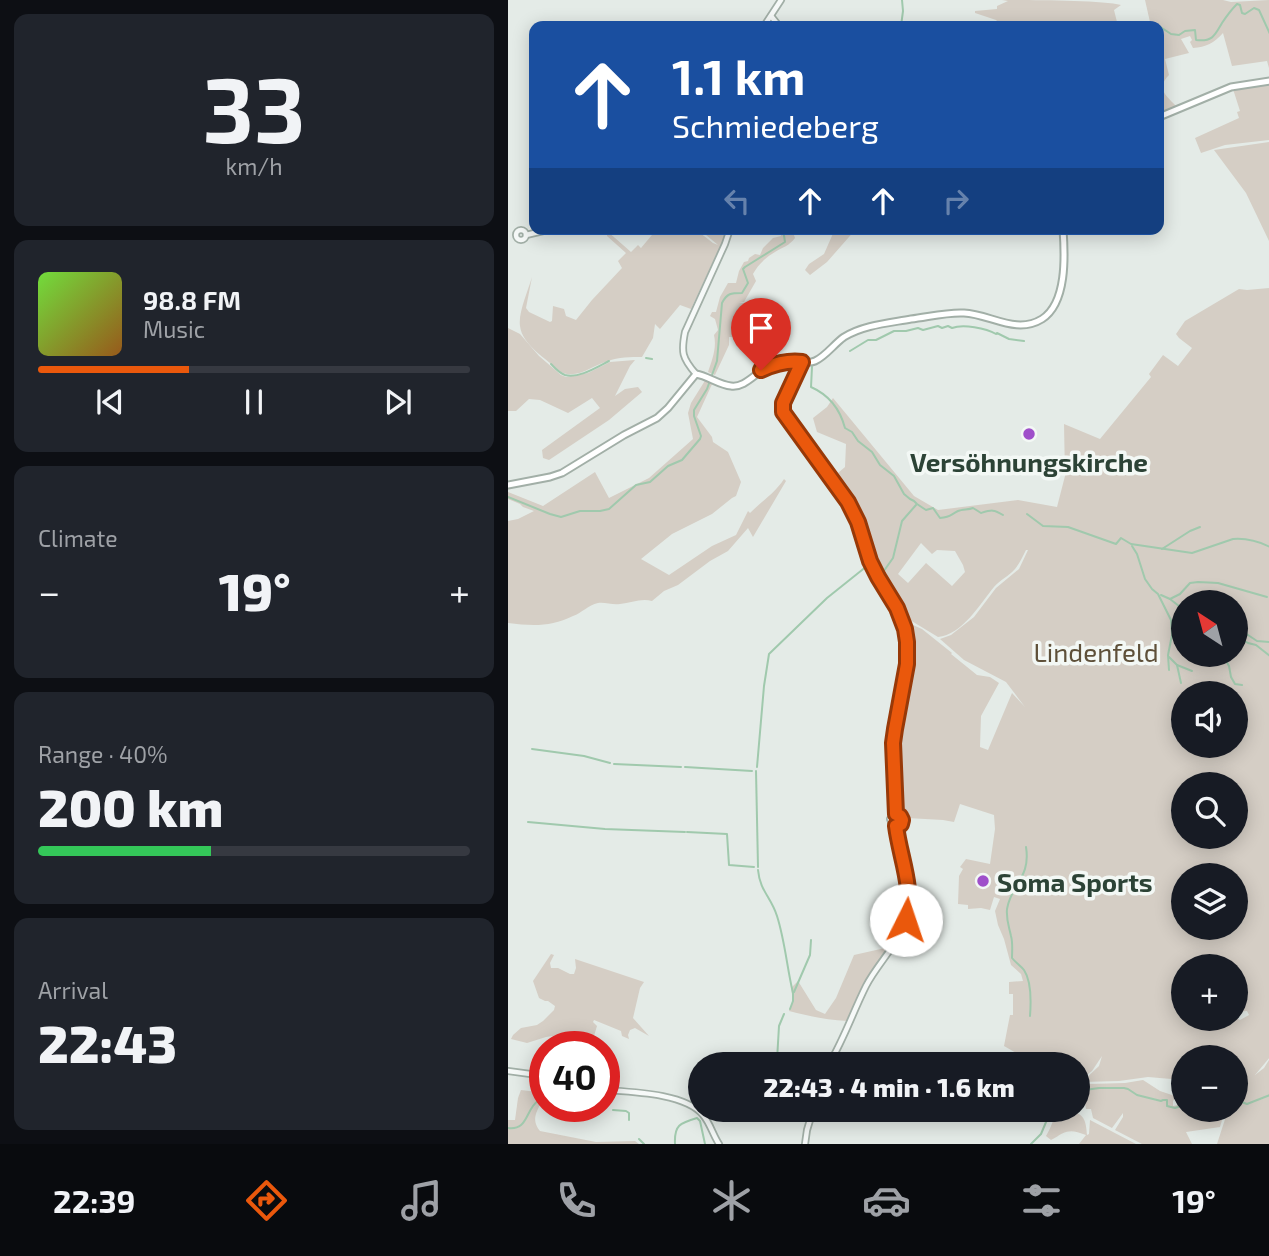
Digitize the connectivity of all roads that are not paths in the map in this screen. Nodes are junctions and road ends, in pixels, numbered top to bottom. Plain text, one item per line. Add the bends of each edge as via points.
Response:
1 (781, 0) edge
2 (771, 16) junction
3 (768, 21) edge
4 (775, 21) edge
5 (1269, 81) edge
6 (1164, 115) edge
7 (529, 234) edge
8 (508, 235) edge
9 (728, 235) edge
10 (1063, 235) edge
11 (802, 362) junction
12 (696, 374) junction
13 (508, 485) edge
14 (835, 1052) edge
15 (508, 1072) edge
16 (529, 1074) edge
17 (620, 1091) edge
18 (809, 1122) edge
19 (719, 1144) edge
20 (805, 1144) edge

1 - 2 street
2 - 3 street
2 - 4 street
5 - 6 main road via 1231,87
7 - 8 street via 520,230 516,236
9 - 12 street via 685,332 685,359
10 - 11 main road via 1058,296 1051,311 1035,323 1014,325 968,313 894,322 857,330 818,359
11 - 12 main road via 769,366 735,386
11 - 14 street via 783,412 848,502 874,569 902,618 907,642 893,743 896,814 890,819 896,826 908,882 908,912
12 - 13 main road via 657,418 562,473
15 - 16 street
17 - 19 street via 659,1095 695,1108
18 - 20 street

